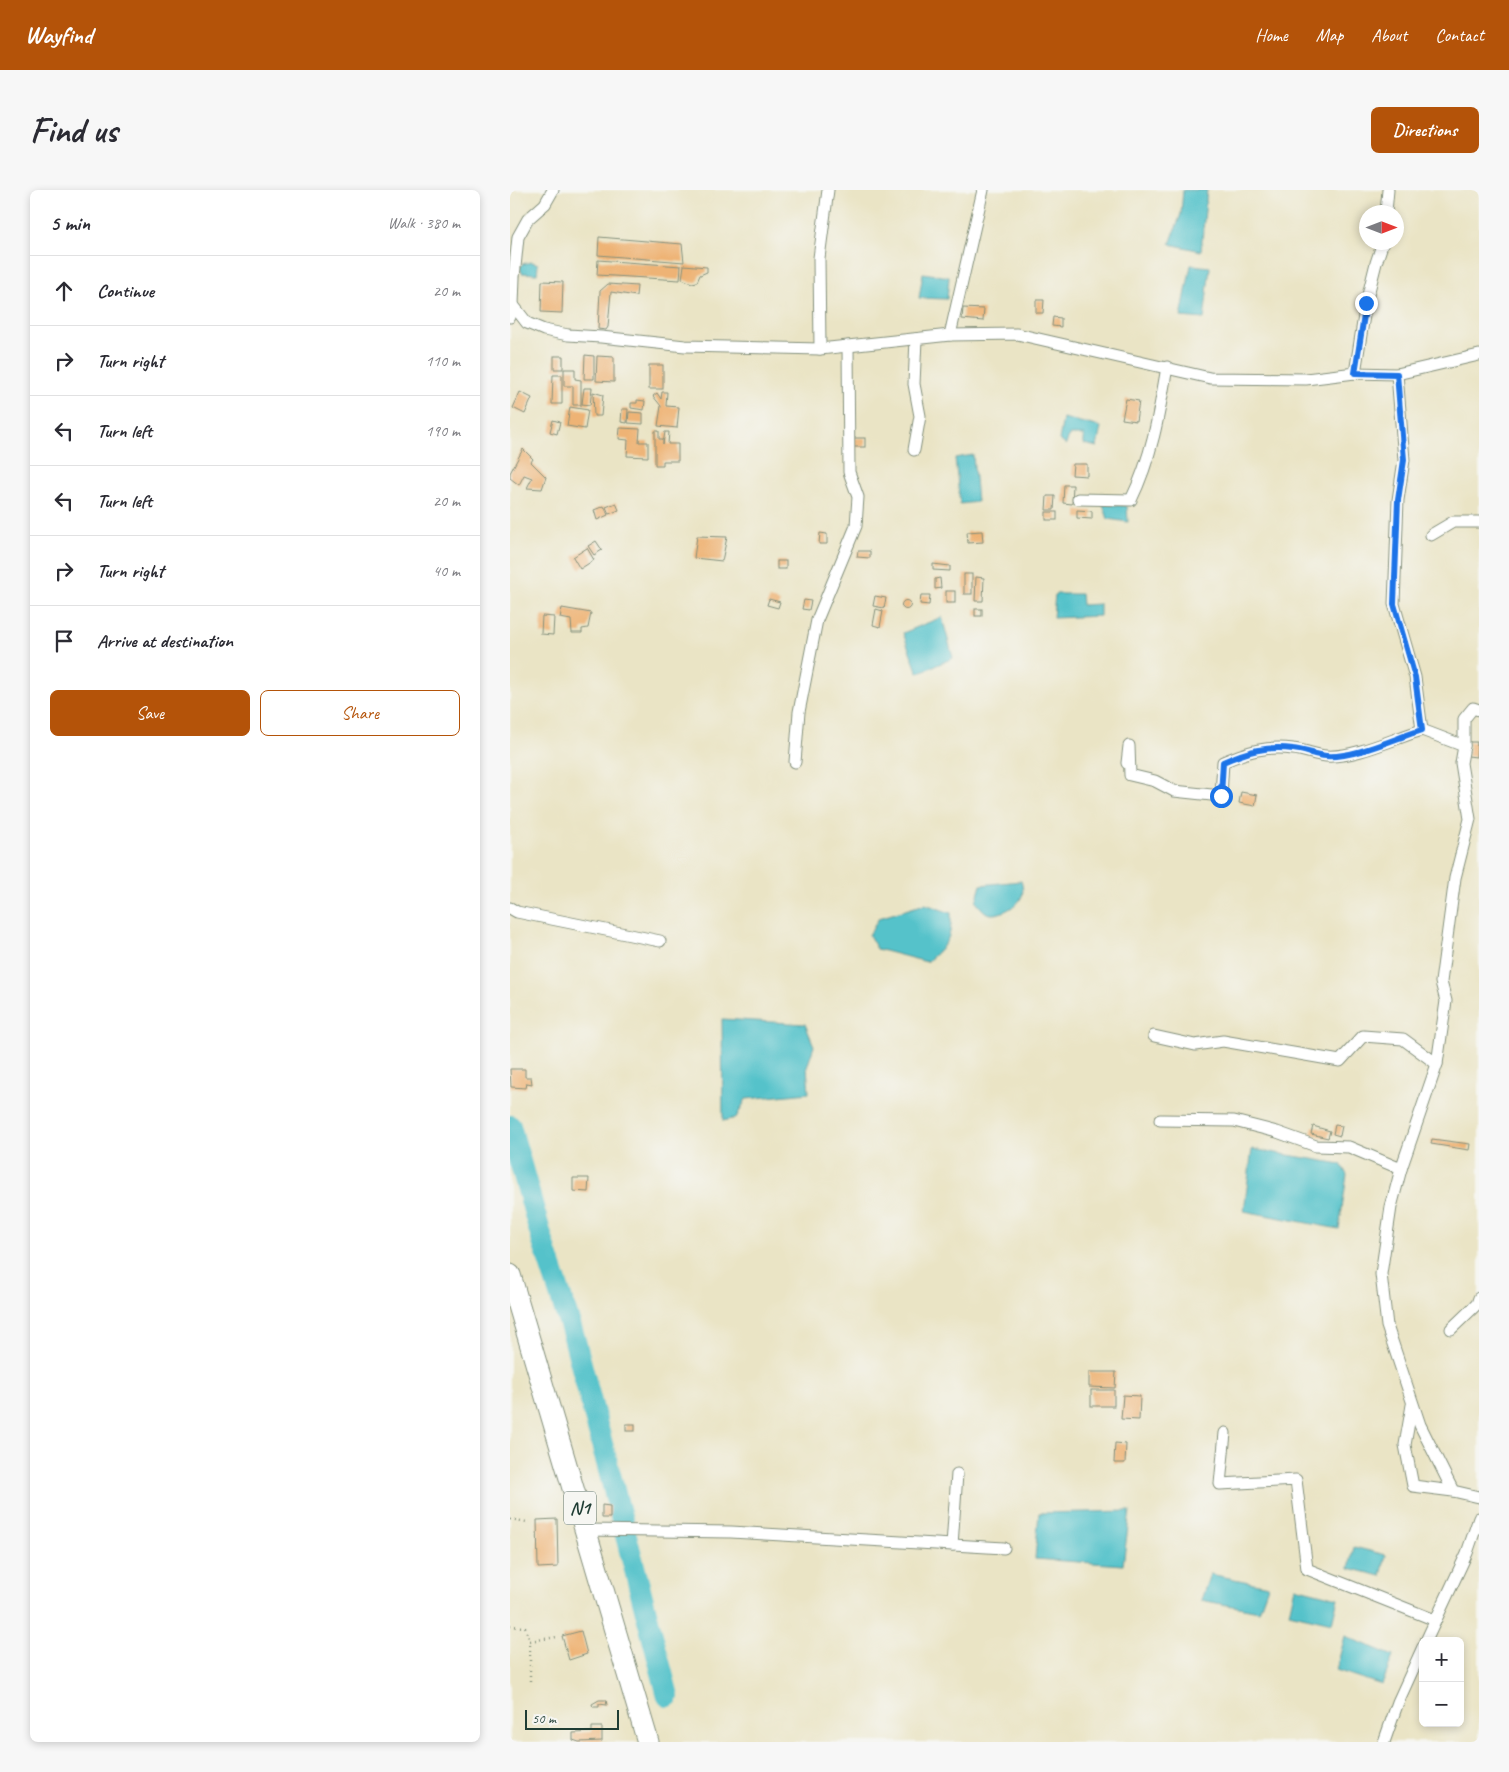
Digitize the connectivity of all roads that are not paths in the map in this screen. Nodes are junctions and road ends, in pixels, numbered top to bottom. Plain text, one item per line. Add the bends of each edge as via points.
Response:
1 (553, 190) edge
2 (828, 190) edge
3 (983, 190) edge
4 (1388, 190) edge
5 (1387, 205) edge
6 (1380, 250) edge
7 (513, 305) junction
8 (510, 318) edge
9 (950, 335) junction
10 (916, 339) junction
11 (848, 346) junction
12 (820, 350) junction
13 (1479, 355) edge
14 (1167, 367) junction
15 (1355, 373) junction
16 (1397, 374) junction
17 (914, 450) dead end
18 (1078, 499) dead end
19 (1479, 522) edge
20 (1431, 534) dead end
21 (1479, 710) edge
22 (1422, 730) junction
23 (1464, 746) junction
24 (795, 762) dead end
25 (1128, 762) dead end
26 (510, 908) edge
27 (660, 941) dead end
28 (1154, 1036) dead end
29 (1437, 1064) junction
30 (1160, 1120) dead end
31 (1401, 1169) junction
32 (510, 1275) edge
33 (1479, 1298) edge
34 (1451, 1329) dead end
35 (1413, 1402) junction
36 (1225, 1433) dead end
37 (957, 1474) dead end
38 (1453, 1492) junction
39 (1479, 1497) edge
40 (1479, 1518) edge
41 (586, 1530) junction
42 (952, 1544) junction
43 (1004, 1548) dead end
44 (1467, 1553) junction
45 (1479, 1554) edge
46 (1435, 1620) junction
47 (1428, 1637) edge
48 (1419, 1656) edge
49 (648, 1742) edge
50 (1384, 1742) edge

1 - 7 street via 545,204 528,219 518,237
2 - 12 street via 819,258
3 - 9 street
4 - 5 street
6 - 15 street via 1366,303
7 - 8 street
7 - 12 street via 527,322 568,335 685,346
9 - 10 street
9 - 14 street via 1018,334
10 - 11 street
10 - 17 street via 914,384 920,416
11 - 12 street
11 - 24 street via 849,472 858,497 856,526 817,620 799,712
13 - 16 street
14 - 15 street via 1210,378 1306,379
14 - 18 street via 1156,433 1145,472 1131,500
15 - 16 street
16 - 22 street via 1404,460 1398,500 1394,604 1415,677
19 - 20 street via 1453,522
21 - 23 street via 1473,708 1464,719
22 - 23 street
22 - 25 street via 1358,751 1327,756 1268,747 1241,754 1223,762 1221,796 1174,791 1155,781 1130,775 1129,746
23 - 29 street via 1461,763 1470,819 1455,878 1441,982 1446,1001
26 - 27 street
28 - 29 street via 1195,1045 1223,1041 1340,1061 1362,1036 1403,1039
29 - 31 street
30 - 31 street via 1234,1121 1316,1146 1349,1147
31 - 35 street via 1391,1207 1381,1274 1387,1326
32 - 41 highway, N1
33 - 34 street via 1477,1304
35 - 38 street via 1420,1425
35 - 38 street via 1405,1444 1412,1486
36 - 46 street via 1220,1484 1296,1480 1307,1569
37 - 42 street
38 - 39 street
40 - 44 street
41 - 42 street via 731,1532
41 - 49 highway, N1
42 - 43 street
44 - 45 street
44 - 46 street
46 - 47 street
48 - 50 street

